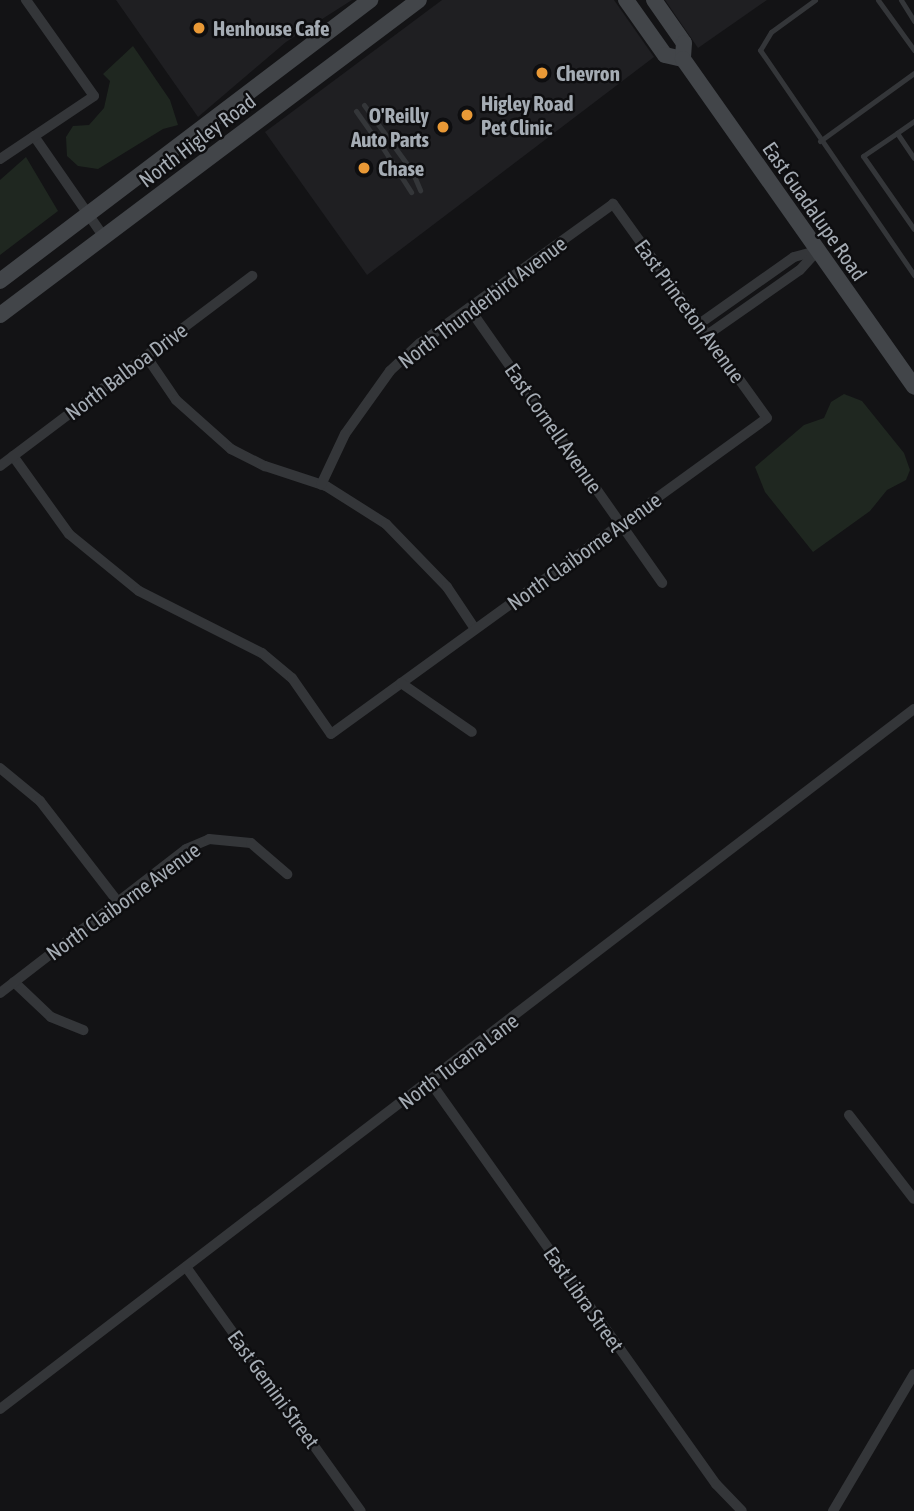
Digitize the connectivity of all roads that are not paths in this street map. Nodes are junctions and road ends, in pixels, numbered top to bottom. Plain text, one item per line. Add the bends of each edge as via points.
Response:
1 (26, 0) edge
2 (370, 0) edge
3 (419, 0) edge
4 (626, 0) edge
5 (654, 0) edge
6 (815, 0) edge
7 (878, 0) edge
8 (901, 0) edge
9 (914, 21) edge
10 (914, 50) edge
11 (683, 59) junction
12 (914, 73) edge
13 (251, 91) junction
14 (364, 105) dead end
15 (356, 111) dead end
16 (268, 113) junction
17 (914, 121) edge
18 (897, 133) junction
19 (372, 134) dead end
20 (34, 136) junction
21 (820, 141) junction
22 (381, 145) dead end
23 (914, 158) edge
24 (0, 159) edge
25 (420, 190) dead end
26 (411, 192) dead end
27 (613, 204) joint
28 (89, 213) junction
29 (914, 229) edge
30 (104, 237) junction
31 (817, 251) junction
32 (914, 275) edge
33 (252, 276) dead end
34 (0, 281) edge
35 (469, 308) junction
36 (0, 315) edge
37 (699, 324) junction
38 (707, 335) junction
39 (145, 356) junction
40 (914, 387) edge
41 (767, 418) joint
42 (13, 456) junction
43 (0, 466) edge
44 (321, 485) junction
45 (621, 524) junction
46 (662, 583) dead end
47 (475, 629) junction
48 (401, 683) junction
49 (914, 709) edge
50 (472, 732) dead end
51 (0, 768) edge
52 (287, 874) dead end
53 (118, 902) junction
54 (14, 982) junction
55 (0, 993) edge
56 (83, 1030) dead end
57 (431, 1083) junction
58 (849, 1115) dead end
59 (914, 1199) edge
60 (186, 1266) junction
61 (914, 1374) edge
62 (0, 1409) edge
63 (361, 1511) edge
64 (742, 1511) edge
65 (833, 1511) edge

1 - 20 street via 94,96
2 - 13 main road, North Higley Road
3 - 16 main road, North Higley Road
4 - 11 main road, East Guadalupe Road via 665,55
5 - 11 main road, East Guadalupe Road via 684,43
6 - 21 lane via 771,32 760,50
7 - 10 lane
8 - 9 lane
11 - 31 main road, East Guadalupe Road
12 - 21 lane
13 - 16 main road
13 - 28 main road, North Higley Road
14 - 25 lane via 412,171
15 - 19 lane
16 - 30 main road, North Higley Road
17 - 18 lane
18 - 23 lane
18 - 29 lane via 863,156
20 - 24 street
20 - 28 street
21 - 32 lane
22 - 26 lane
27 - 35 street, North Thunderbird Avenue
27 - 37 street, East Princeton Avenue
28 - 30 street
28 - 34 main road, North Higley Road
30 - 36 main road, North Higley Road
31 - 37 street via 794,257
31 - 38 street via 800,270
31 - 40 main road, East Guadalupe Road
33 - 39 street, North Balboa Drive
35 - 44 street, North Thunderbird Avenue via 419,343 390,371 345,434
35 - 45 street, East Cornell Avenue
37 - 38 street, East Princeton Avenue
38 - 41 street, East Princeton Avenue
39 - 42 street, North Balboa Drive
39 - 44 street via 176,400 231,449
41 - 45 street, North Claiborne Avenue
42 - 43 street, North Balboa Drive
42 - 48 street, North Claiborne Avenue via 69,534 139,591 262,653 292,678 331,734
44 - 47 street via 377,518 414,549
45 - 46 street, East Cornell Avenue
45 - 47 street, North Claiborne Avenue
47 - 48 street, North Claiborne Avenue
48 - 50 street
49 - 57 street, North Tucana Lane
51 - 53 street via 40,801
52 - 53 street, North Claiborne Avenue via 251,843 209,839 187,849
53 - 54 street, North Claiborne Avenue
54 - 55 street, North Claiborne Avenue
54 - 56 street via 51,1017
57 - 60 street, North Tucana Lane
57 - 64 street, East Libra Street via 716,1484
58 - 59 street
60 - 62 street, North Tucana Lane
60 - 63 street, East Gemini Street
61 - 65 street

